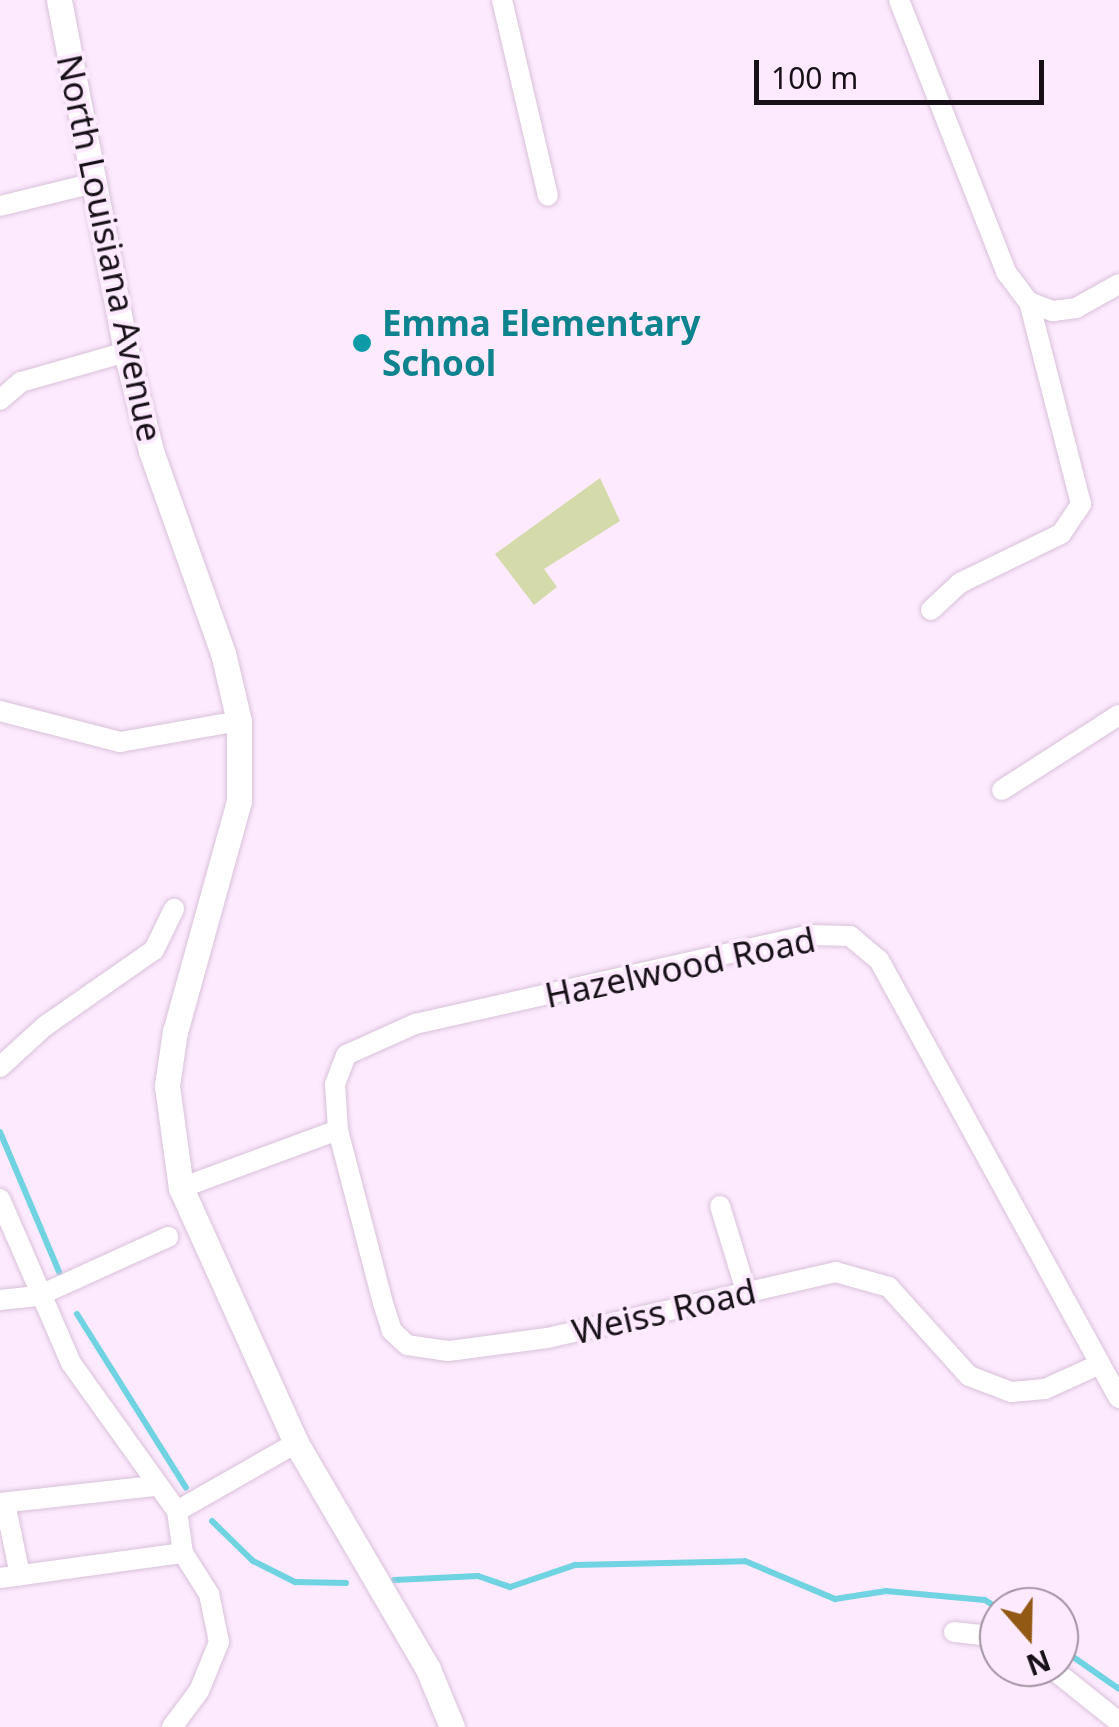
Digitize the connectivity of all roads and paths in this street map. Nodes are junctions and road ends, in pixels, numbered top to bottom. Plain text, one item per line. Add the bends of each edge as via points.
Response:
1 (60, 0) edge
2 (502, 0) edge
3 (899, 0) edge
4 (94, 183) junction
5 (548, 196) dead end
6 (0, 206) edge
7 (1119, 284) edge
8 (1030, 302) junction
9 (126, 352) junction
10 (0, 400) edge
11 (931, 610) dead end
12 (0, 711) edge
13 (1119, 715) edge
14 (240, 721) junction
15 (1002, 790) dead end
16 (174, 908) dead end
17 (0, 1067) edge
18 (338, 1130) junction
19 (181, 1188) junction
20 (0, 1198) edge
21 (720, 1206) dead end
22 (168, 1237) dead end
23 (746, 1291) junction
24 (38, 1296) junction
25 (0, 1300) edge
26 (1100, 1364) junction
27 (1119, 1398) edge
28 (296, 1443) junction
29 (154, 1486) junction
30 (2, 1503) edge
31 (177, 1511) junction
32 (183, 1554) junction
33 (10, 1577) edge
34 (954, 1632) dead end
35 (979, 1635) edge
36 (1075, 1687) edge
37 (1119, 1722) edge
38 (172, 1727) edge
39 (452, 1727) edge

1 - 4 street, North Louisiana Avenue
2 - 5 street
3 - 8 street via 1006,272
4 - 6 street
4 - 9 street, North Louisiana Avenue
7 - 8 street via 1076,308 1052,311
8 - 11 street via 1081,504 1061,534 960,583
9 - 10 street via 49,371
9 - 14 street, North Louisiana Avenue via 150,451 223,653
12 - 14 street via 120,742
13 - 15 street
14 - 19 street, North Louisiana Avenue via 238,802 175,1031 167,1086
16 - 17 street via 154,950
18 - 19 street
18 - 23 street, Weiss Road via 383,1303 392,1330 407,1345 448,1351 547,1338
18 - 26 street, Hazelwood Road via 335,1084 346,1054 415,1024 810,935 850,936 879,960
19 - 28 street, North Louisiana Avenue
20 - 24 street
21 - 23 street
22 - 24 street
23 - 26 street, Weiss Road via 836,1272 888,1287 970,1376 1011,1392 1045,1388
24 - 25 street
24 - 29 street via 71,1363
26 - 27 street, Hazelwood Road
28 - 31 street
28 - 39 street, North Louisiana Avenue via 428,1669
29 - 30 street
29 - 31 street
30 - 33 street
31 - 32 street
32 - 33 street
32 - 38 street via 209,1594 219,1642 199,1691
34 - 35 street
36 - 37 street

